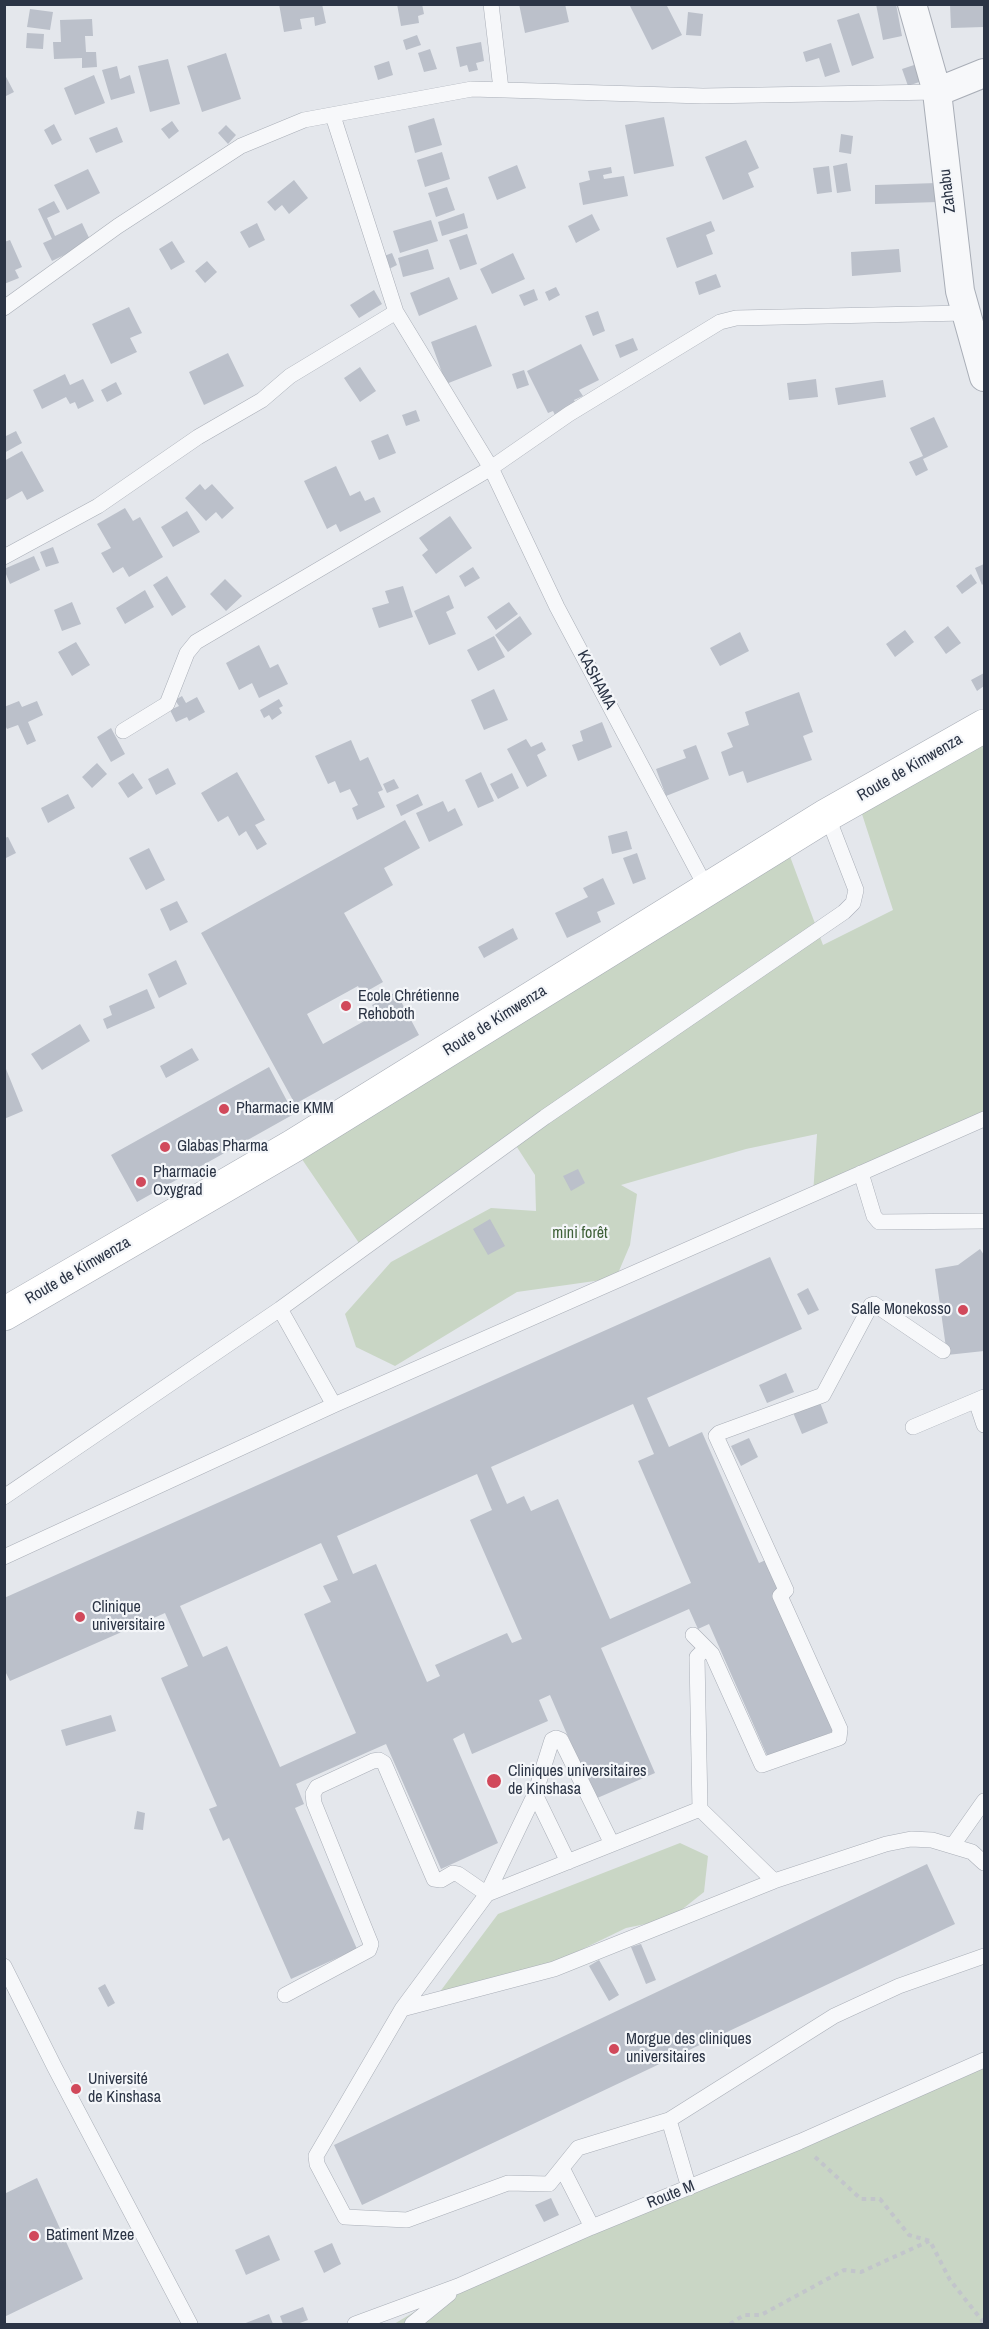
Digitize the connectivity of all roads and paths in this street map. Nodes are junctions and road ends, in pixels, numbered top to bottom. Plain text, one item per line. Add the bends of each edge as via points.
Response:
1 (491, 4) edge
2 (912, 4) edge
3 (984, 73) edge
4 (501, 89) junction
5 (937, 92) junction
6 (333, 116) junction
7 (970, 294) edge
8 (4, 308) edge
9 (396, 312) junction
10 (984, 377) edge
11 (491, 468) junction
12 (4, 557) edge
13 (984, 726) edge
14 (123, 731) dead end
15 (827, 815) junction
16 (707, 889) junction
17 (984, 1119) edge
18 (861, 1173) junction
19 (984, 1221) edge
20 (280, 1309) junction
21 (4, 1314) edge
22 (943, 1351) dead end
23 (980, 1399) edge
24 (334, 1405) junction
25 (984, 1425) edge
26 (913, 1427) dead end
27 (4, 1497) edge
28 (4, 1557) edge
29 (693, 1635) dead end
30 (705, 1649) junction
31 (535, 1794) junction
32 (984, 1801) edge
33 (700, 1809) junction
34 (611, 1842) junction
35 (953, 1845) junction
36 (568, 1862) junction
37 (984, 1863) edge
38 (774, 1881) junction
39 (487, 1894) junction
40 (984, 1956) edge
41 (4, 1966) edge
42 (285, 1995) dead end
43 (402, 2009) junction
44 (984, 2060) edge
45 (669, 2120) junction
46 (800, 2142) junction
47 (562, 2168) junction
48 (689, 2188) junction
49 (592, 2227) junction
50 (930, 2241) junction
51 (458, 2286) junction
52 (984, 2323) edge
53 (190, 2325) edge
54 (355, 2325) edge
55 (412, 2325) edge
56 (730, 2325) edge

1 - 4 lane
2 - 5 street, Zahabu
3 - 5 street
4 - 5 lane via 704,96
4 - 6 lane via 460,90
5 - 7 street, Zahabu
6 - 8 lane via 304,120 251,140 118,226
6 - 9 lane, KASHAMA
7 - 10 street, Zahabu
7 - 11 lane via 727,319 569,414
9 - 11 lane, KASHAMA
9 - 12 lane via 290,376 262,400 198,437 98,506
11 - 14 lane via 196,642 188,652 167,704
11 - 16 lane, KASHAMA via 557,607
13 - 15 street, Route de Kimwenza
15 - 16 street, Route de Kimwenza
15 - 20 lane via 856,890 853,903 844,912 545,1117
16 - 21 street, Route de Kimwenza via 293,1146
17 - 18 lane
18 - 19 lane via 879,1222
18 - 24 lane
20 - 24 lane
20 - 27 lane
22 - 30 lane via 871,1305 823,1395 716,1436 786,1590 780,1596 840,1729 839,1738 762,1765 712,1654
23 - 25 lane
23 - 26 lane
24 - 28 lane
29 - 30 lane
30 - 33 lane via 697,1656
31 - 34 lane via 552,1740 561,1740
31 - 36 lane
31 - 39 lane
32 - 35 lane
33 - 34 lane
33 - 38 lane
34 - 36 lane
35 - 37 lane via 972,1852
35 - 38 lane via 911,1839 886,1844
36 - 39 lane
38 - 43 lane via 554,1969
39 - 42 lane via 458,1874 434,1880 384,1762 373,1761 317,1787 314,1803 371,1944 369,1950
39 - 43 lane
40 - 45 lane via 899,1986 834,2016
41 - 53 lane
43 - 47 lane via 318,2148 317,2164 345,2217 414,2219 508,2183 549,2184
44 - 46 lane, Route M
45 - 47 lane via 578,2148
45 - 48 lane
46 - 48 lane, Route M
46 - 50 path via 861,2199 880,2199 909,2235
47 - 49 lane
48 - 49 lane, Route M
49 - 51 lane, Route M
50 - 52 path via 950,2280
50 - 56 path via 861,2272 844,2270 761,2315 744,2315
51 - 54 lane, Route M
51 - 55 lane

